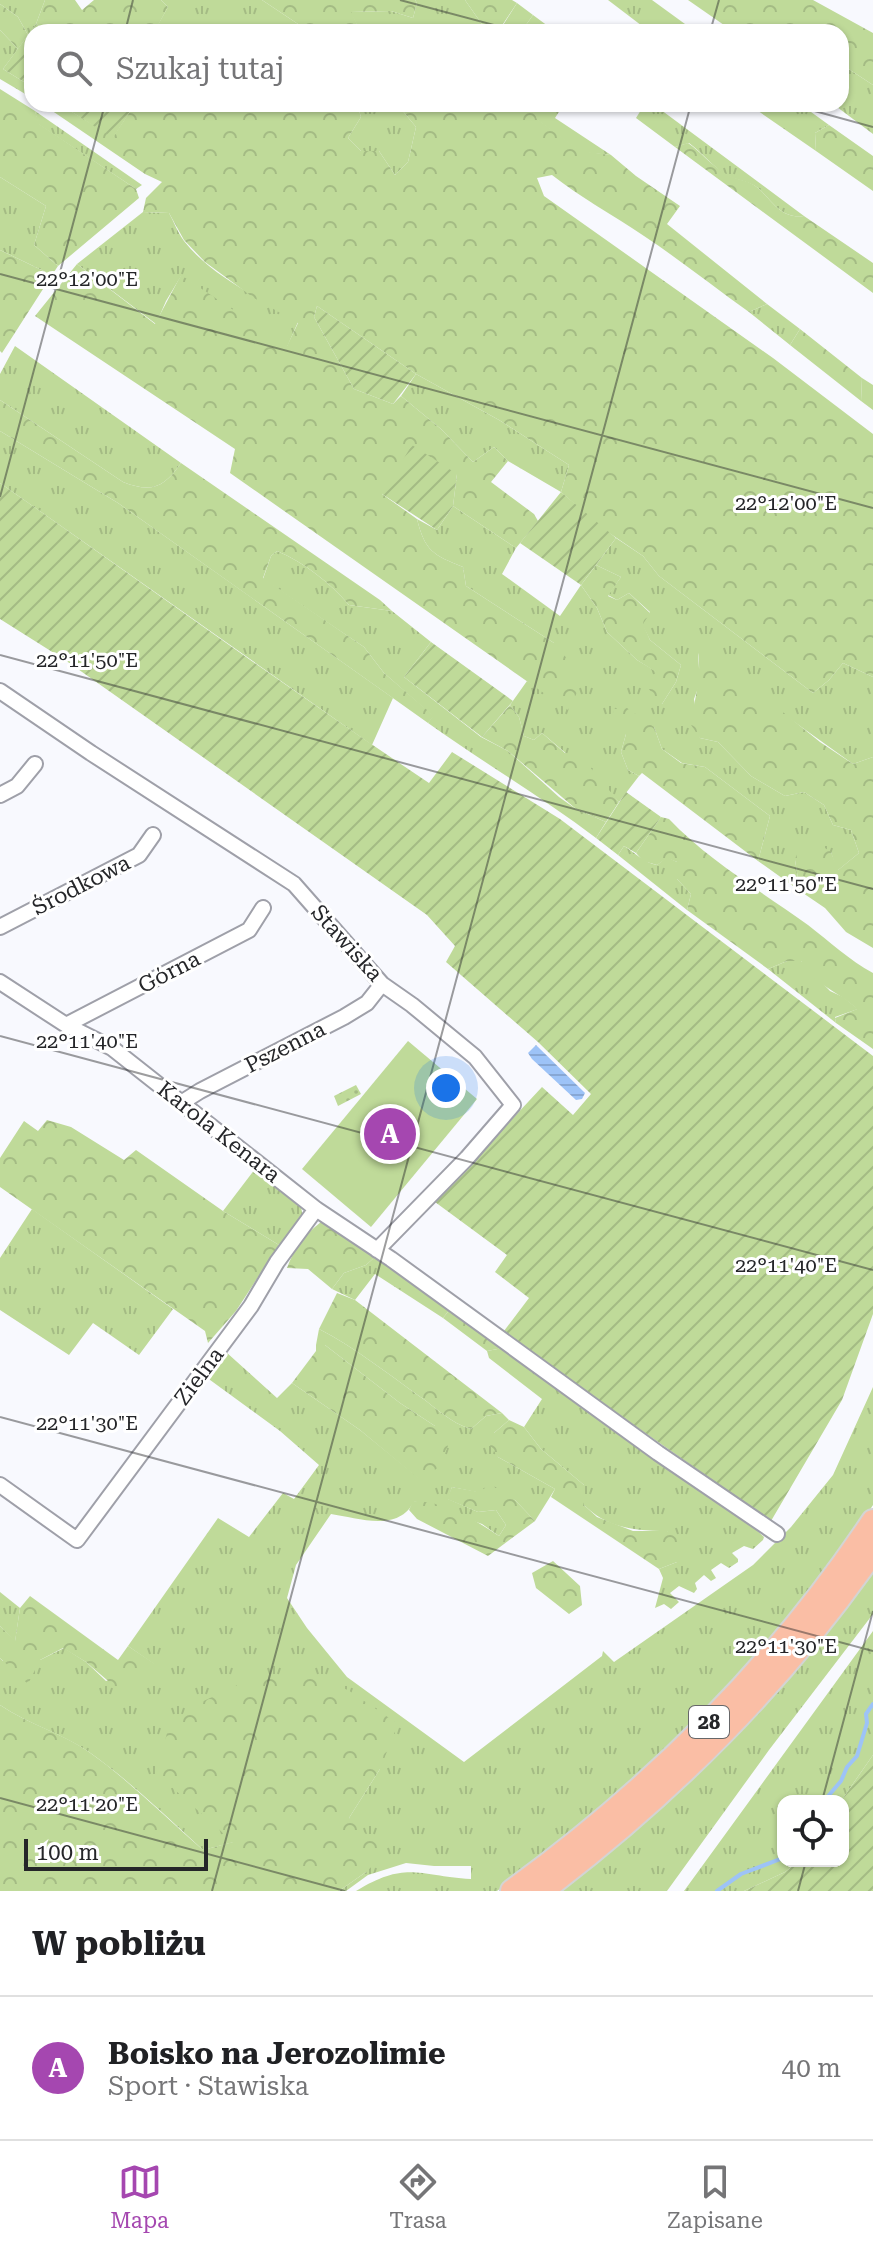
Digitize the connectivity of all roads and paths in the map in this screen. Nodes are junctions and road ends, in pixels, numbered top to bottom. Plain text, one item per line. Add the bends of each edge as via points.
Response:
1 (0, 691) edge
2 (35, 764) dead end
3 (0, 795) edge
4 (153, 835) dead end
5 (263, 908) dead end
6 (0, 927) edge
7 (0, 982) edge
8 (382, 984) junction
9 (66, 1025) junction
10 (181, 1103) junction
11 (316, 1209) junction
12 (377, 1250) junction
13 (0, 1485) edge
14 (873, 1521) edge
15 (777, 1534) dead end
16 (873, 1552) edge
17 (512, 1891) edge
18 (542, 1891) edge

1 - 8 street, Stawiska via 294,884
2 - 3 street via 17,786
4 - 6 street, Środkowa via 139,855
5 - 9 street, Górna via 249,930
7 - 9 street, Karola Kenara
8 - 10 street, Pszenna via 367,1003 344,1017
8 - 12 street, Stawiska via 475,1057 513,1105
9 - 10 street, Karola Kenara via 112,1048
10 - 11 street, Karola Kenara
11 - 12 street, Karola Kenara
11 - 13 street, Zielna via 251,1306 77,1540
12 - 15 street, Karola Kenara
14 - 17 main road, 28 via 802,1618 700,1731 605,1819
16 - 18 main road, 28 via 797,1651 726,1730 641,1811

